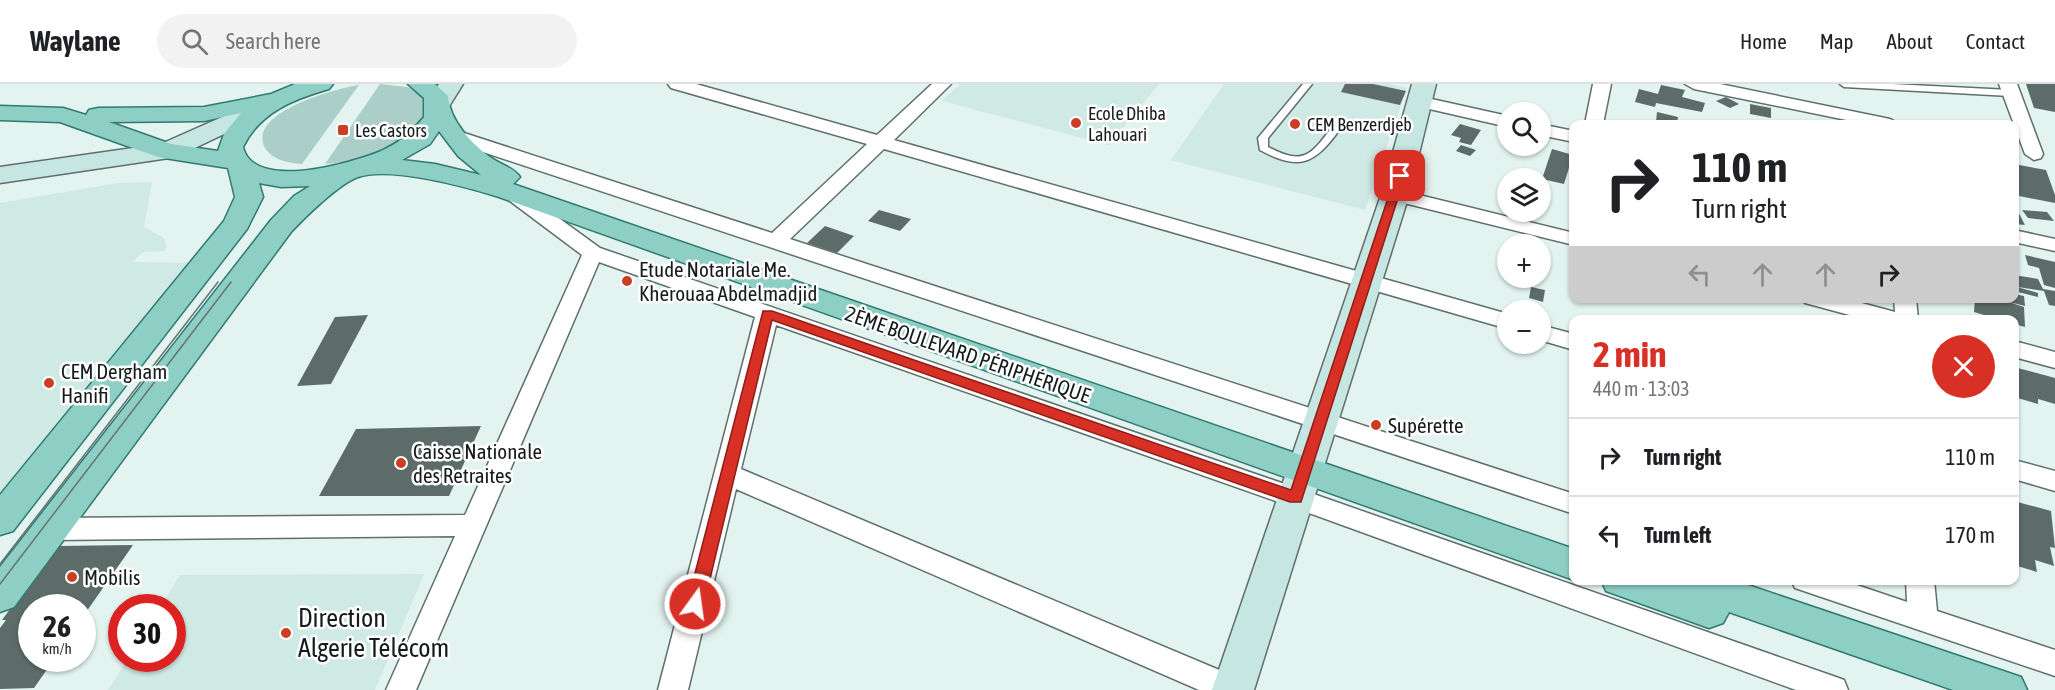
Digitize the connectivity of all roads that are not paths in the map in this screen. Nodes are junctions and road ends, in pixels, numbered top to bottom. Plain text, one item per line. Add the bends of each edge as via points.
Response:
1 (420, 84) edge
2 (677, 84) edge
3 (942, 84) edge
4 (1308, 84) edge
5 (1602, 84) edge
6 (1694, 84) edge
7 (1844, 84) edge
8 (2009, 88) edge
9 (1421, 89) edge
10 (301, 90) edge
11 (1775, 93) edge
12 (443, 100) edge
13 (0, 113) edge
14 (63, 115) junction
15 (1497, 118) edge
16 (1595, 120) edge
17 (1875, 120) edge
18 (110, 129) junction
19 (1335, 129) dead end
20 (1551, 132) edge
21 (454, 136) junction
22 (1569, 136) edge
23 (879, 144) junction
24 (168, 151) junction
25 (2019, 151) edge
26 (2034, 154) junction
27 (2055, 158) edge
28 (238, 165) junction
29 (48, 167) junction
30 (353, 171) junction
31 (0, 175) edge
32 (509, 191) junction
33 (1395, 195) junction
34 (2019, 237) edge
35 (1569, 238) edge
36 (775, 242) junction
37 (2055, 245) edge
38 (593, 253) junction
39 (1367, 282) junction
40 (1832, 303) edge
41 (767, 314) junction
42 (1879, 315) edge
43 (1497, 319) edge
44 (1551, 335) edge
45 (1569, 341) edge
46 (2019, 350) edge
47 (2055, 360) edge
48 (1323, 421) junction
49 (2019, 470) edge
50 (729, 475) junction
51 (1304, 475) junction
52 (2055, 481) edge
53 (1569, 502) edge
54 (0, 521) edge
55 (472, 525) junction
56 (50, 529) junction
57 (1569, 542) edge
58 (1569, 563) edge
59 (1569, 583) edge
60 (1575, 585) edge
61 (1635, 585) edge
62 (1699, 585) edge
63 (1820, 585) edge
64 (1920, 585) edge
65 (0, 596) edge
66 (1923, 619) junction
67 (2055, 663) edge
68 (400, 690) edge
69 (673, 690) edge
70 (1232, 690) edge
71 (1833, 690) edge
72 (1940, 690) edge
73 (2006, 690) edge

1 - 12 main road, 2ÈME BOULEVARD PÉRIPHÉRIQUE
2 - 23 street
3 - 23 street
4 - 19 lane via 1263,138 1263,148 1274,155 1302,160 1319,153
5 - 16 street
6 - 11 street
7 - 8 lane
8 - 26 street
9 - 15 street
9 - 33 street
10 - 14 main road via 204,114
10 - 24 street
10 - 28 main road via 251,116 236,131 230,147
11 - 17 street
12 - 21 main road, 2ÈME BOULEVARD PÉRIPHÉRIQUE
12 - 30 main road via 432,127 415,143
13 - 14 main road
14 - 18 main road
18 - 24 main road
18 - 29 street via 108,138 98,147
20 - 22 street
21 - 36 street
21 - 51 main road, 2ÈME BOULEVARD PÉRIPHÉRIQUE via 484,168 511,179
23 - 36 street
23 - 39 street
24 - 28 main road
24 - 29 street
25 - 26 street
26 - 27 street
28 - 30 main road via 253,174 286,179
28 - 54 main road via 249,197 237,223
29 - 31 street
30 - 32 main road, 2ÈME BOULEVARD PÉRIPHÉRIQUE via 388,166 420,168
30 - 56 main road via 304,202 280,226
32 - 38 street
32 - 51 main road, 2ÈME BOULEVARD PÉRIPHÉRIQUE
33 - 35 street
33 - 39 street
34 - 37 street
36 - 48 street
38 - 41 street
38 - 55 street
39 - 43 street
39 - 48 street
40 - 42 street
41 - 50 street
41 - 51 street
44 - 45 street
46 - 47 street
48 - 51 street
48 - 53 street
49 - 52 street
50 - 69 street
50 - 70 street
51 - 57 main road, 2ÈME BOULEVARD PÉRIPHÉRIQUE
51 - 58 main road, 2ÈME BOULEVARD PÉRIPHÉRIQUE
51 - 59 street
51 - 70 street
55 - 56 street
55 - 68 street
56 - 65 main road
60 - 71 street
61 - 72 main road
62 - 73 main road
63 - 66 street
64 - 66 street
66 - 67 street

